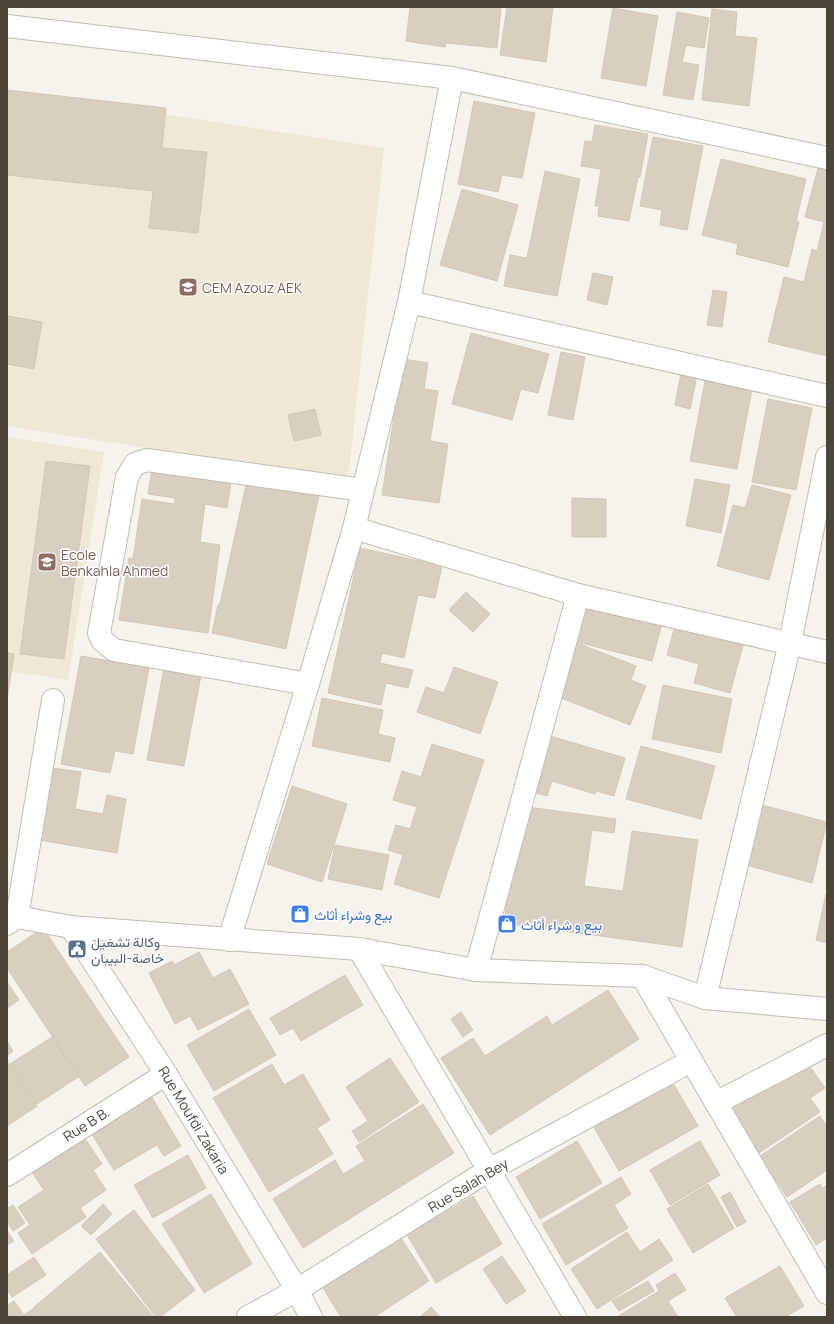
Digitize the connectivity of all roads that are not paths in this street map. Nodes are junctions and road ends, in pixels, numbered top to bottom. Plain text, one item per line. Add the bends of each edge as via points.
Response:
1 (7, 26) edge
2 (452, 78) junction
3 (827, 158) edge
4 (409, 302) junction
5 (827, 396) edge
6 (827, 457) edge
7 (363, 490) junction
8 (354, 528) junction
9 (578, 596) junction
10 (790, 643) junction
11 (827, 652) edge
12 (308, 684) junction
13 (53, 700) dead end
14 (10, 919) edge
15 (71, 927) junction
16 (229, 940) junction
17 (359, 949) junction
18 (476, 970) junction
19 (642, 976) junction
20 (705, 998) junction
21 (827, 1009) edge
22 (827, 1045) edge
23 (691, 1061) junction
24 (166, 1074) junction
25 (716, 1103) junction
26 (489, 1170) junction
27 (7, 1175) edge
28 (297, 1290) junction
29 (827, 1293) edge
30 (248, 1317) edge
31 (311, 1317) edge
32 (575, 1317) edge

1 - 2 street
2 - 3 street
2 - 4 street
4 - 5 street
4 - 7 street
6 - 10 street
7 - 8 street
7 - 12 street via 147,460 135,464 127,477 99,633 103,641 114,650
8 - 9 street
8 - 12 street
9 - 10 street
9 - 18 street
10 - 11 street
10 - 20 street
12 - 16 street
13 - 14 street
14 - 15 street
15 - 16 street
15 - 24 street, Rue Moufdi Zakaria
16 - 17 street
17 - 18 street
17 - 26 street
18 - 19 street
19 - 20 street
19 - 23 street
20 - 21 street
22 - 25 street
23 - 25 street
23 - 26 street, Rue Salah Bey
24 - 27 street, Rue B B.
24 - 28 street, Rue Moufdi Zakaria
25 - 29 street
26 - 28 street, Rue Salah Bey
26 - 32 street
28 - 30 street, Rue Salah Bey
28 - 31 street, Rue Moufdi Zakaria

